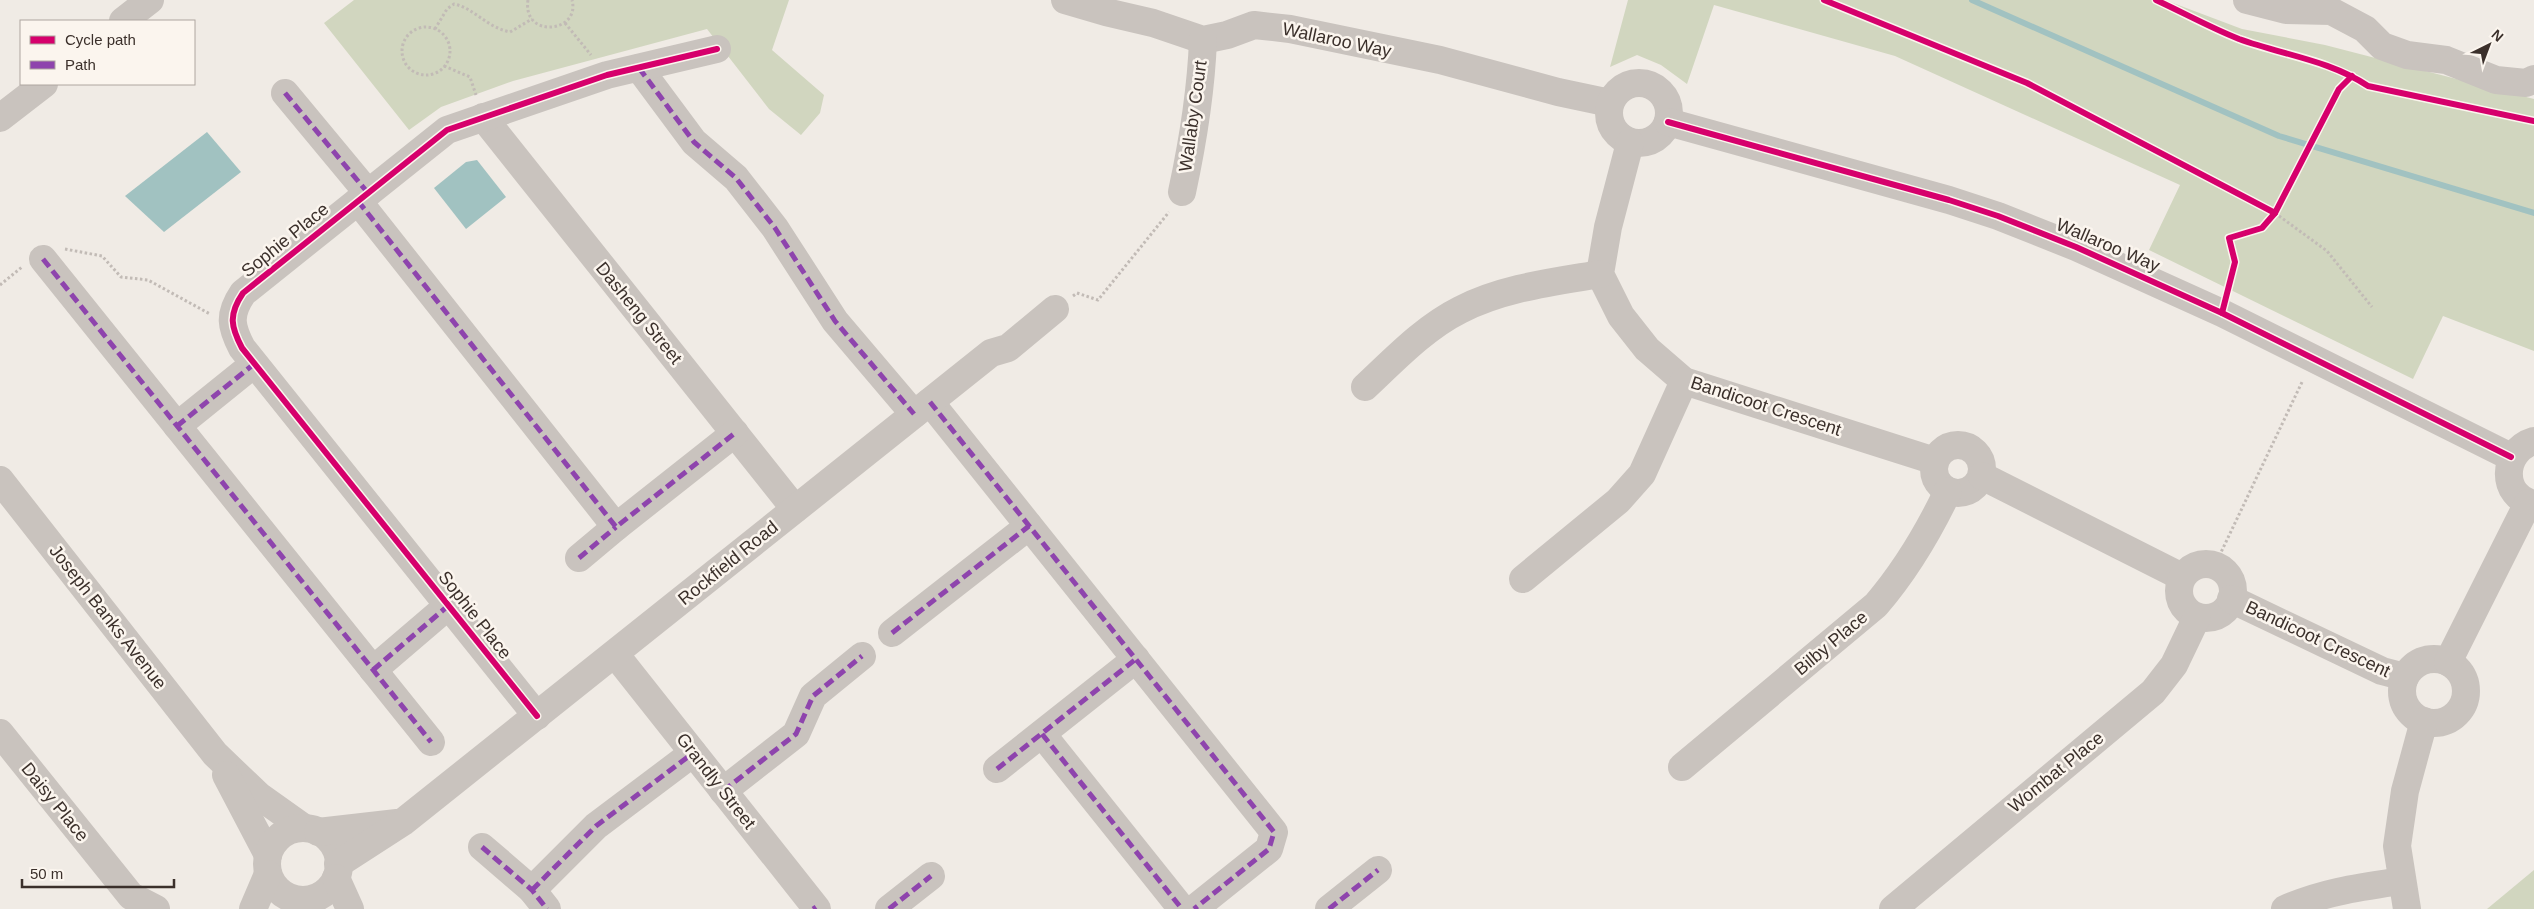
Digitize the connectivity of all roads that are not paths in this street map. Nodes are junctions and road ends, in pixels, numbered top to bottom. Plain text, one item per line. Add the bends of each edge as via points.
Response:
1 (150, 0) edge
2 (1065, 0) edge
3 (2247, 0) edge
4 (2334, 6) edge
5 (124, 20) edge
6 (1203, 40) junction
7 (717, 49) dead end
8 (639, 68) junction
9 (2534, 79) edge
10 (43, 85) edge
11 (285, 93) dead end
12 (1610, 103) junction
13 (483, 117) junction
14 (0, 118) edge
15 (1668, 122) junction
16 (1630, 142) junction
17 (1182, 192) road end
18 (363, 197) junction
19 (42, 257) road end
20 (1600, 274) junction
21 (1056, 309) road end
22 (254, 364) junction
23 (1684, 381) junction
24 (1365, 387) dead end
25 (922, 408) junction
26 (176, 426) junction
27 (735, 433) junction
28 (2534, 442) edge
29 (2512, 457) junction
30 (1935, 461) junction
31 (1982, 476) junction
32 (0, 480) edge
33 (1948, 491) junction
34 (2531, 503) edge
35 (795, 509) junction
36 (1029, 526) junction
37 (616, 527) junction
38 (579, 558) dead end
39 (2182, 577) junction
40 (1523, 579) dead end
41 (2231, 598) junction
42 (449, 605) junction
43 (2198, 617) junction
44 (892, 633) dead end
45 (615, 654) junction
46 (862, 656) dead end
47 (1136, 660) junction
48 (2448, 662) junction
49 (373, 670) junction
50 (2405, 677) junction
51 (536, 716) junction
52 (2424, 721) junction
53 (0, 733) edge
54 (1042, 734) junction
55 (430, 742) dead end
56 (693, 753) junction
57 (215, 754) junction
58 (1682, 767) dead end
59 (997, 769) dead end
60 (723, 791) junction
61 (404, 822) junction
62 (311, 830) junction
63 (482, 847) dead end
64 (268, 864) junction
65 (1378, 870) dead end
66 (337, 871) junction
67 (931, 876) dead end
68 (2401, 881) junction
69 (539, 900) edge
70 (298, 904) edge
71 (815, 908) edge
72 (156, 909) edge
73 (253, 909) edge
74 (350, 909) edge
75 (890, 909) edge
76 (1182, 909) edge
77 (1194, 909) edge
78 (1328, 909) edge
79 (1893, 909) edge
80 (2286, 909) edge
81 (2407, 909) edge

1 - 5 street
2 - 6 street
3 - 4 street via 2286,10
4 - 9 street via 2365,28 2382,46 2407,55 2446,60 2496,80 2526,83
6 - 12 street, Wallaroo Way via 1254,25 1290,29 1440,60
6 - 17 street, Wallaby Court via 1202,85
7 - 8 street, Sophie Place
8 - 13 street, Sophie Place via 607,75
8 - 25 street via 694,142 736,178 775,228 835,321
10 - 14 street
11 - 18 street
12 - 15 street via 1623,87 1643,83 1653,86 1667,102
12 - 16 street via 1608,113 1614,131
13 - 18 street, Sophie Place via 447,130
13 - 27 street, Dasheng Street
15 - 16 street via 1658,138 1640,144
15 - 29 street, Wallaroo Way via 1998,216 2152,280
16 - 20 street via 1608,227
18 - 22 street, Sophie Place via 242,293 236,303 232,330
18 - 37 street
19 - 26 street
20 - 23 street, Bandicoot Crescent via 1621,316 1642,342
20 - 24 street via 1502,293 1459,310 1411,343
21 - 25 street, Rockfield Road via 1008,348 991,353
22 - 26 street
22 - 42 street, Sophie Place
23 - 30 street, Bandicoot Crescent
23 - 40 street via 1642,474 1618,501
25 - 35 street, Rockfield Road
25 - 36 street
26 - 49 street
27 - 35 street, Dasheng Street
27 - 37 street
28 - 29 street via 2526,444
29 - 34 street via 2509,479 2513,489
30 - 31 street via 1945,448 1953,445 1970,447 1981,459
30 - 33 street via 1938,482
31 - 33 street via 1965,492
31 - 39 street
32 - 57 street, Joseph Banks Avenue
33 - 58 street, Bilby Place via 1916,553 1876,605
34 - 48 street
35 - 45 street, Rockfield Road
36 - 44 street
36 - 47 street
37 - 38 street
39 - 41 street via 2196,565 2215,565 2229,577
39 - 43 street via 2178,593 2180,600 2190,613
41 - 43 street via 2224,611 2216,616
41 - 50 street, Bandicoot Crescent via 2382,671
42 - 49 street
42 - 51 street, Sophie Place
43 - 79 street, Wombat Place via 2174,665 2153,692
45 - 51 street, Rockfield Road
45 - 56 street, Grandly Street
46 - 60 street via 813,696 796,734
47 - 54 street
47 - 77 street via 1274,832 1269,849
48 - 50 street via 2438,659 2423,661
48 - 52 street via 2456,668 2466,687 2463,703 2454,716 2445,721
49 - 55 street
50 - 52 street via 2403,698 2414,716
51 - 61 street, Rockfield Road
52 - 68 street via 2405,791 2397,846
53 - 72 street, Daisy Place via 131,896
54 - 59 street
54 - 76 street
56 - 60 street, Grandly Street
56 - 69 street via 596,826
57 - 62 street, Joseph Banks Avenue via 259,796
57 - 64 street, Joseph Banks Avenue
60 - 71 street, Grandly Street
61 - 62 street
61 - 66 street, Rockfield Road
62 - 64 street via 292,830 281,836 273,844
62 - 66 street via 332,845
63 - 69 street
64 - 70 street via 274,886
64 - 73 street
65 - 78 street
66 - 70 street via 324,893
66 - 74 street
67 - 75 street
68 - 80 street via 2345,889 2309,898
68 - 81 street

